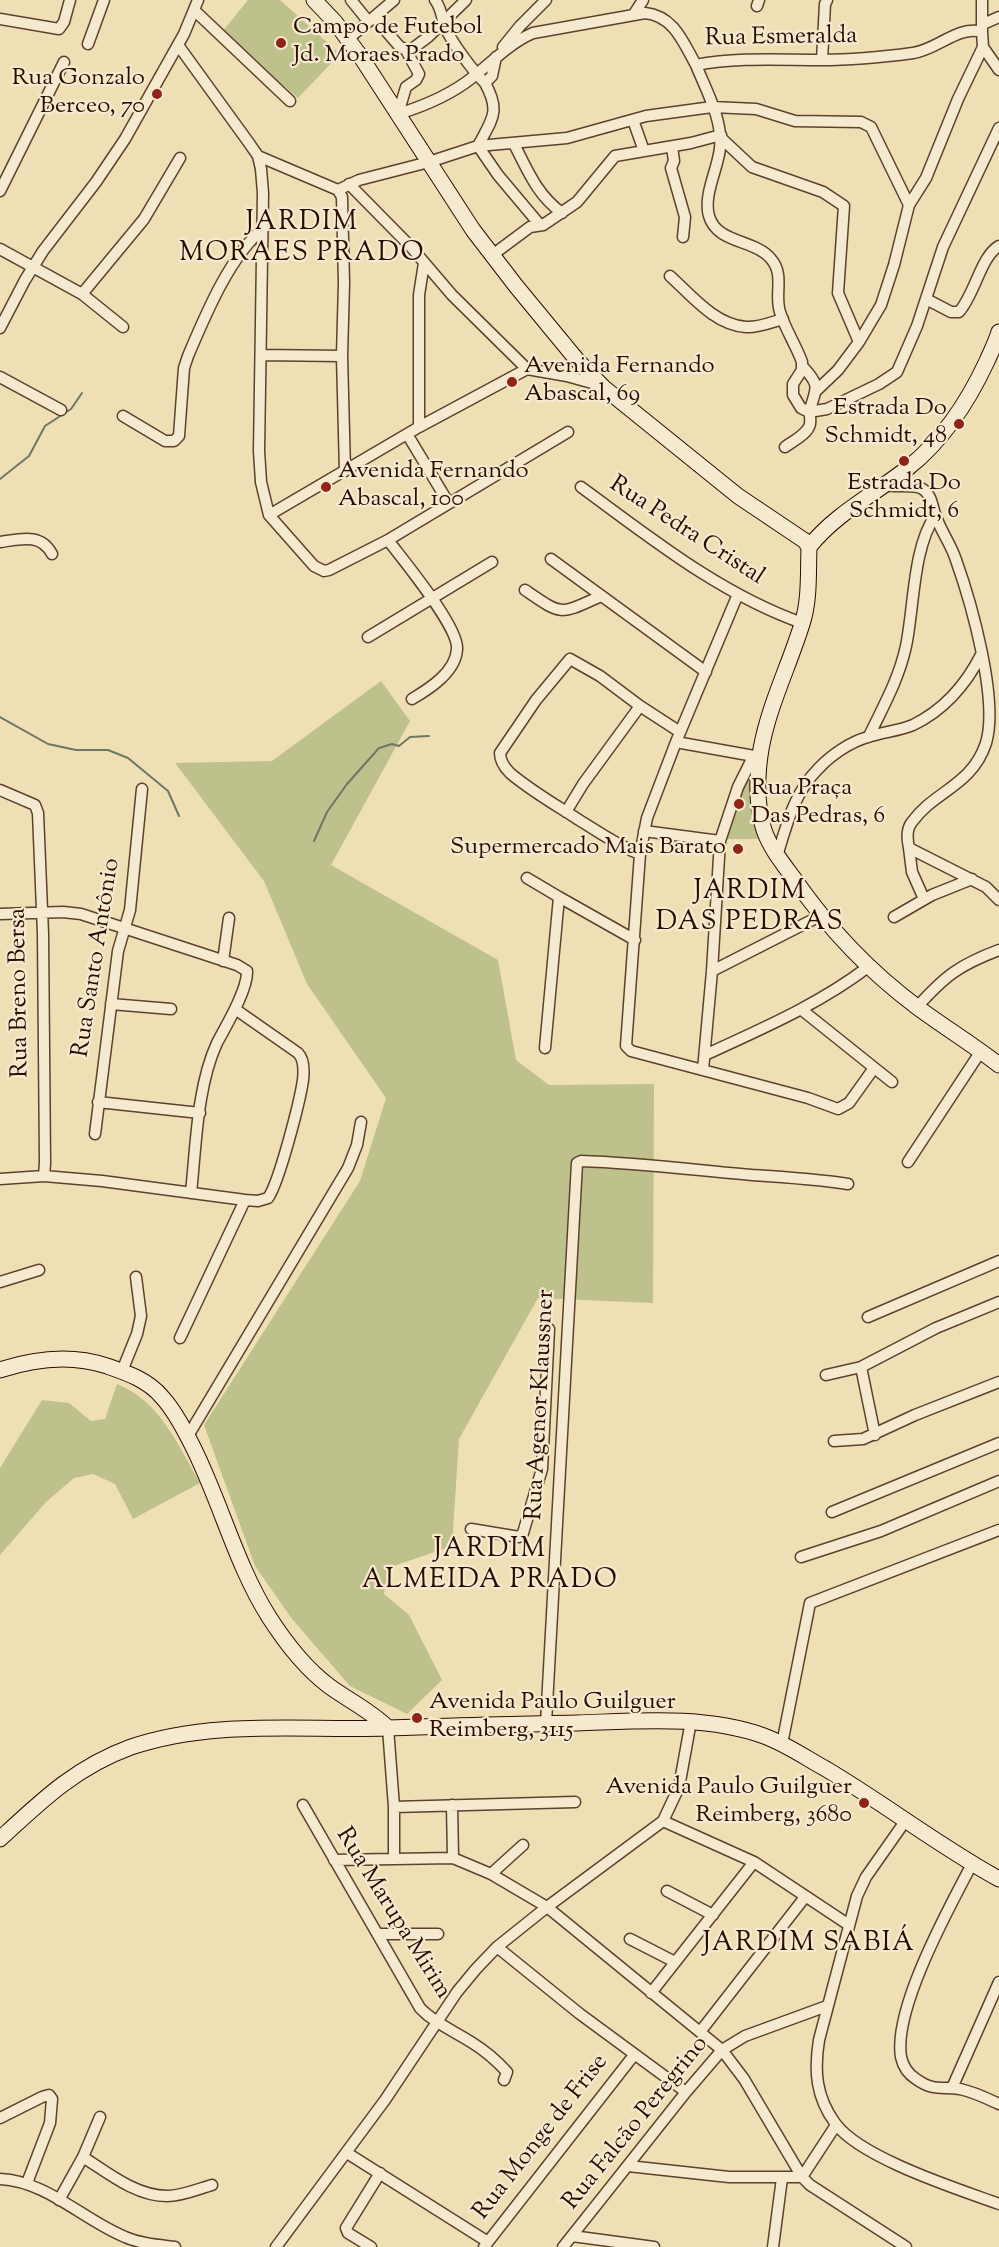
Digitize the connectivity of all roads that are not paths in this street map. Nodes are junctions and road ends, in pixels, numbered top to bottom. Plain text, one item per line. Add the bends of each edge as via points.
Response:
1 (70, 0) edge
2 (104, 0) edge
3 (314, 0) edge
4 (351, 0) edge
5 (394, 0) edge
6 (435, 0) edge
7 (466, 0) edge
8 (546, 0) edge
9 (643, 0) edge
10 (827, 0) edge
11 (982, 0) edge
12 (196, 5) edge
13 (634, 14) junction
14 (999, 17) edge
15 (371, 19) junction
16 (0, 20) edge
17 (444, 22) junction
18 (983, 28) junction
19 (348, 39) junction
20 (88, 44) dead end
21 (178, 45) junction
22 (983, 47) junction
23 (406, 50) junction
24 (496, 57) junction
25 (822, 60) junction
26 (64, 62) dead end
27 (696, 65) junction
28 (999, 70) edge
29 (477, 74) junction
30 (485, 83) junction
31 (290, 101) dead end
32 (712, 107) junction
33 (398, 114) junction
34 (633, 120) junction
35 (999, 128) edge
36 (721, 136) junction
37 (514, 144) junction
38 (478, 146) junction
39 (672, 147) junction
40 (644, 151) junction
41 (258, 156) junction
42 (180, 158) dead end
43 (429, 162) junction
44 (349, 184) junction
45 (338, 190) junction
46 (0, 191) edge
47 (909, 205) junction
48 (562, 213) junction
49 (540, 225) junction
50 (264, 228) junction
51 (683, 237) dead end
52 (999, 246) edge
53 (0, 249) edge
54 (492, 256) junction
55 (424, 263) junction
56 (33, 267) junction
57 (670, 276) dead end
58 (82, 294) junction
59 (926, 299) junction
60 (783, 319) junction
61 (123, 327) dead end
62 (0, 328) edge
63 (998, 336) edge
64 (859, 342) junction
65 (261, 355) junction
66 (342, 356) junction
67 (803, 367) junction
68 (527, 369) junction
69 (0, 377) edge
70 (594, 381) junction
71 (816, 391) junction
72 (61, 410) dead end
73 (809, 412) junction
74 (123, 416) dead end
75 (419, 427) junction
76 (568, 432) dead end
77 (407, 434) junction
78 (785, 447) dead end
79 (345, 471) junction
80 (885, 484) junction
81 (581, 488) dead end
82 (448, 502) junction
83 (268, 515) junction
84 (935, 516) junction
85 (388, 540) junction
86 (810, 541) junction
87 (0, 542) edge
88 (52, 554) dead end
89 (551, 559) dead end
90 (492, 562) dead end
91 (525, 590) dead end
92 (738, 594) junction
93 (601, 596) junction
94 (432, 600) junction
95 (802, 622) junction
96 (368, 637) dead end
97 (982, 652) junction
98 (706, 672) junction
99 (412, 699) dead end
100 (640, 706) junction
101 (869, 736) junction
102 (678, 737) junction
103 (758, 753) junction
104 (142, 789) dead end
105 (0, 790) edge
106 (566, 812) junction
107 (644, 831) junction
108 (720, 841) junction
109 (909, 848) junction
110 (640, 854) junction
111 (777, 856) junction
112 (527, 878) dead end
113 (972, 879) junction
114 (559, 897) junction
115 (924, 899) junction
116 (999, 900) edge
117 (41, 912) junction
118 (0, 914) edge
119 (820, 916) junction
120 (894, 917) dead end
121 (229, 918) dead end
122 (124, 928) junction
123 (635, 940) junction
124 (999, 950) edge
125 (223, 961) junction
126 (868, 967) junction
127 (712, 971) junction
128 (111, 1004) junction
129 (917, 1007) junction
130 (171, 1009) dead end
131 (235, 1009) junction
132 (802, 1010) junction
133 (545, 1048) dead end
134 (981, 1051) junction
135 (705, 1055) junction
136 (999, 1065) edge
137 (874, 1068) junction
138 (703, 1070) junction
139 (892, 1082) dead end
140 (98, 1102) junction
141 (200, 1113) junction
142 (361, 1122) dead end
143 (95, 1134) dead end
144 (908, 1162) dead end
145 (44, 1176) junction
146 (0, 1179) edge
147 (848, 1184) dead end
148 (191, 1193) junction
149 (245, 1200) junction
150 (999, 1261) edge
151 (39, 1270) dead end
152 (136, 1277) dead end
153 (0, 1282) edge
154 (999, 1302) edge
155 (868, 1317) dead end
156 (549, 1329) dead end
157 (180, 1338) dead end
158 (861, 1366) junction
159 (0, 1370) edge
160 (122, 1371) junction
161 (826, 1375) dead end
162 (999, 1382) edge
163 (874, 1435) junction
164 (188, 1436) junction
165 (834, 1441) dead end
166 (999, 1443) edge
167 (542, 1467) junction
168 (560, 1469) junction
169 (999, 1481) edge
170 (832, 1512) dead end
171 (471, 1528) dead end
172 (999, 1530) edge
173 (801, 1557) dead end
174 (691, 1721) junction
175 (546, 1723) junction
176 (388, 1728) junction
177 (782, 1744) junction
178 (575, 1802) dead end
179 (303, 1805) dead end
180 (452, 1805) junction
181 (394, 1807) junction
182 (906, 1820) junction
183 (663, 1821) junction
184 (0, 1839) edge
185 (523, 1845) dead end
186 (394, 1857) junction
187 (453, 1858) junction
188 (334, 1860) junction
189 (754, 1862) junction
190 (972, 1864) junction
191 (492, 1874) junction
192 (999, 1879) edge
193 (667, 1891) dead end
194 (806, 1896) junction
195 (547, 1907) junction
196 (713, 1915) junction
197 (849, 1925) junction
198 (378, 1934) junction
199 (438, 1934) dead end
200 (630, 1939) dead end
201 (497, 1947) junction
202 (675, 1962) junction
203 (999, 1982) edge
204 (651, 1993) junction
205 (827, 2006) junction
206 (437, 2022) junction
207 (700, 2032) junction
208 (722, 2050) junction
209 (634, 2055) junction
210 (504, 2080) dead end
211 (952, 2088) junction
212 (686, 2092) junction
213 (999, 2104) edge
214 (100, 2117) dead end
215 (0, 2118) edge
216 (836, 2125) junction
217 (347, 2153) junction
218 (83, 2157) junction
219 (628, 2166) junction
220 (380, 2173) junction
221 (802, 2177) junction
222 (782, 2178) junction
223 (0, 2179) edge
224 (27, 2183) junction
225 (212, 2185) dead end
226 (59, 2200) junction
227 (999, 2204) edge
228 (572, 2236) junction
229 (890, 2243) edge
230 (486, 2244) edge
231 (175, 2247) edge
232 (276, 2247) edge
233 (371, 2247) edge
234 (563, 2247) edge
235 (654, 2247) edge
236 (773, 2247) edge
237 (906, 2247) edge

1 - 16 street via 60,29
2 - 20 street
3 - 19 main road
4 - 15 street
5 - 15 street
6 - 17 street
7 - 17 street
8 - 24 street, Rua Esmeralda
9 - 13 street
10 - 25 street
11 - 18 street
12 - 21 street
12 - 31 street
13 - 24 street, Rua Esmeralda via 532,33
13 - 27 street, Rua Esmeralda via 657,14 666,19
14 - 18 street, Rua Esmeralda
15 - 19 street
15 - 23 street
17 - 23 street via 418,47
17 - 29 street
18 - 22 street
18 - 25 street, Rua Esmeralda via 964,31 915,53
19 - 33 main road
21 - 41 street
21 - 56 street via 113,159
22 - 28 street
22 - 47 street via 926,178
23 - 33 street via 419,74 406,87
24 - 29 street, Rua Esmeralda
24 - 30 street via 495,69
25 - 27 street, Rua Esmeralda
26 - 46 street
27 - 32 street
29 - 30 street
29 - 33 street, Rua Esmeralda via 437,99
30 - 38 street via 495,114
32 - 34 street
32 - 36 street
32 - 47 street via 756,109 795,121 861,122 871,127
33 - 43 main road
34 - 37 street via 567,138
34 - 40 street
35 - 59 street via 943,247
36 - 39 street
36 - 60 street via 709,217 722,234 757,248 774,262
36 - 64 street via 752,167 823,192 844,206 838,293
37 - 38 street
37 - 48 street via 537,189
38 - 43 street
38 - 49 street
39 - 40 street
39 - 51 street via 671,168 685,217
40 - 48 street via 615,156 577,202
41 - 45 street
41 - 50 street
42 - 58 street via 144,219
43 - 44 street
43 - 54 main road
44 - 45 street
44 - 55 street
45 - 66 street via 342,202
47 - 64 street via 881,305
48 - 49 street
49 - 54 street via 530,227
50 - 65 street
50 - 74 street via 235,260 188,356 180,436 165,441
52 - 59 street via 991,252 959,312
53 - 56 street
54 - 70 main road
55 - 68 street
55 - 75 street via 419,295
56 - 58 street
56 - 62 street
57 - 60 street via 713,315 730,323 750,327
58 - 61 street
59 - 73 street via 897,372 827,409
60 - 67 street
63 - 80 main road via 950,426 931,449
64 - 71 street
65 - 66 street
65 - 83 street via 260,472
66 - 79 street
67 - 71 street via 815,380
67 - 73 street via 792,389 801,408
68 - 70 street
68 - 75 street
69 - 72 street
70 - 86 main road via 738,495
71 - 73 street
73 - 78 street via 810,424 804,433
75 - 77 street
76 - 82 street
77 - 79 street
77 - 82 street
79 - 83 street
80 - 84 street via 923,488 930,496
80 - 86 main road
81 - 92 street, Rua Pedra Cristal
82 - 85 street
83 - 85 street via 314,566 324,571
84 - 97 street via 956,559
84 - 101 street via 922,544 900,669
85 - 94 street
86 - 95 main road
87 - 88 street via 34,539 45,544
89 - 93 street
90 - 94 street
91 - 93 street via 556,610 572,609
92 - 95 street, Rua Pedra Cristal
92 - 98 street
93 - 98 street
94 - 96 street
94 - 99 street via 456,639 457,649 437,683
95 - 103 main road
97 - 101 street via 963,684 942,705 913,725
97 - 109 street via 989,708 986,742 964,778 911,822
98 - 102 street
100 - 102 street
100 - 106 street
100 - 106 street via 570,659 526,714 500,757 510,772
101 - 111 street via 824,763 809,779 791,810
102 - 103 street
102 - 107 street
103 - 108 street via 738,787
103 - 111 main road via 759,805 764,831
104 - 122 street, Rua Santo Antônio via 130,909
105 - 117 street, Rua Breno Bersa via 38,808
106 - 110 street
107 - 108 street
107 - 110 street
108 - 127 street
109 - 113 street
109 - 115 street via 912,872
110 - 123 street
111 - 119 main road
112 - 114 street
113 - 115 street
113 - 116 street
114 - 123 street
114 - 133 street
115 - 120 street
117 - 118 street
117 - 122 street via 81,914
117 - 145 street, Rua Breno Bersa
119 - 126 main road
119 - 127 street
121 - 125 street
122 - 125 street
122 - 128 street, Rua Santo Antônio
123 - 138 street via 627,1049
124 - 129 street via 960,967
125 - 131 street via 247,971
126 - 129 main road
126 - 132 street
127 - 135 street
128 - 130 street
128 - 140 street, Rua Santo Antônio
129 - 134 main road
131 - 141 street via 212,1056
131 - 149 street via 301,1055 303,1064 303,1080 271,1194 265,1200
132 - 135 street
132 - 137 street
134 - 136 main road
134 - 144 street
135 - 138 street
137 - 138 street via 849,1103 838,1109
137 - 139 street
140 - 141 street
140 - 143 street, Rua Santo Antônio
141 - 148 street
142 - 164 street via 348,1168
145 - 146 street
145 - 148 street
147 - 168 street, Rua Agenor Klaussner via 651,1164 579,1161 575,1173
148 - 149 street
149 - 157 street
150 - 155 street
151 - 153 street
152 - 160 street via 141,1317
154 - 158 street
156 - 167 street
158 - 161 street
158 - 163 street
159 - 160 main road via 29,1361 68,1359 89,1360
160 - 164 main road via 161,1395
162 - 163 street
163 - 165 street
164 - 176 main road via 243,1566 270,1618 312,1671
166 - 170 street
167 - 168 street
167 - 171 street via 519,1537
168 - 175 street, Rua Agenor Klaussner
169 - 173 street via 881,1531
172 - 177 street via 810,1603
174 - 175 main road
174 - 177 main road via 735,1728
174 - 183 street via 679,1788
175 - 176 main road
176 - 181 street
176 - 184 main road via 241,1729 162,1738 107,1758 63,1782
177 - 182 main road
178 - 180 street
179 - 188 street, Rua Marupa Mirim
180 - 181 street
180 - 187 street
181 - 186 street
182 - 190 main road
182 - 197 street via 866,1878
183 - 189 street
183 - 195 street
185 - 191 street
186 - 187 street
186 - 188 street
187 - 191 street
188 - 198 street, Rua Marupa Mirim
189 - 194 street
189 - 196 street
190 - 192 main road
190 - 211 street via 915,1984 900,2048 904,2067 916,2080 937,2089
191 - 195 street
193 - 196 street
194 - 197 street
194 - 207 street
195 - 201 street
195 - 204 street
196 - 202 street
197 - 205 street
198 - 199 street
198 - 206 street, Rua Marupa Mirim via 420,2008
200 - 202 street
201 - 206 street via 457,1992
201 - 209 street
202 - 204 street
203 - 211 street
204 - 207 street
205 - 208 street, Rua Falcão Peregrino via 745,2036
205 - 216 street via 816,2079
206 - 210 street, Rua Marupa Mirim via 490,2057 507,2072
206 - 217 street
207 - 208 street
208 - 212 street, Rua Falcão Peregrino
208 - 221 street via 744,2079
209 - 212 street
209 - 230 street, Rua Monge de Frise
211 - 213 street
212 - 219 street, Rua Falcão Peregrino
214 - 218 street
215 - 224 street via 42,2097 51,2097 50,2123
216 - 221 street
216 - 227 street via 881,2157
217 - 220 street
217 - 232 street
218 - 225 street via 123,2183 156,2195 179,2195
218 - 226 street
219 - 222 street via 729,2177
219 - 228 street, Rua Falcão Peregrino
220 - 230 street
220 - 233 street via 346,2228
221 - 222 street
221 - 229 street
222 - 236 street
223 - 224 street
224 - 226 street
226 - 231 street via 126,2238
228 - 234 street, Rua Falcão Peregrino
228 - 235 street
229 - 237 street

